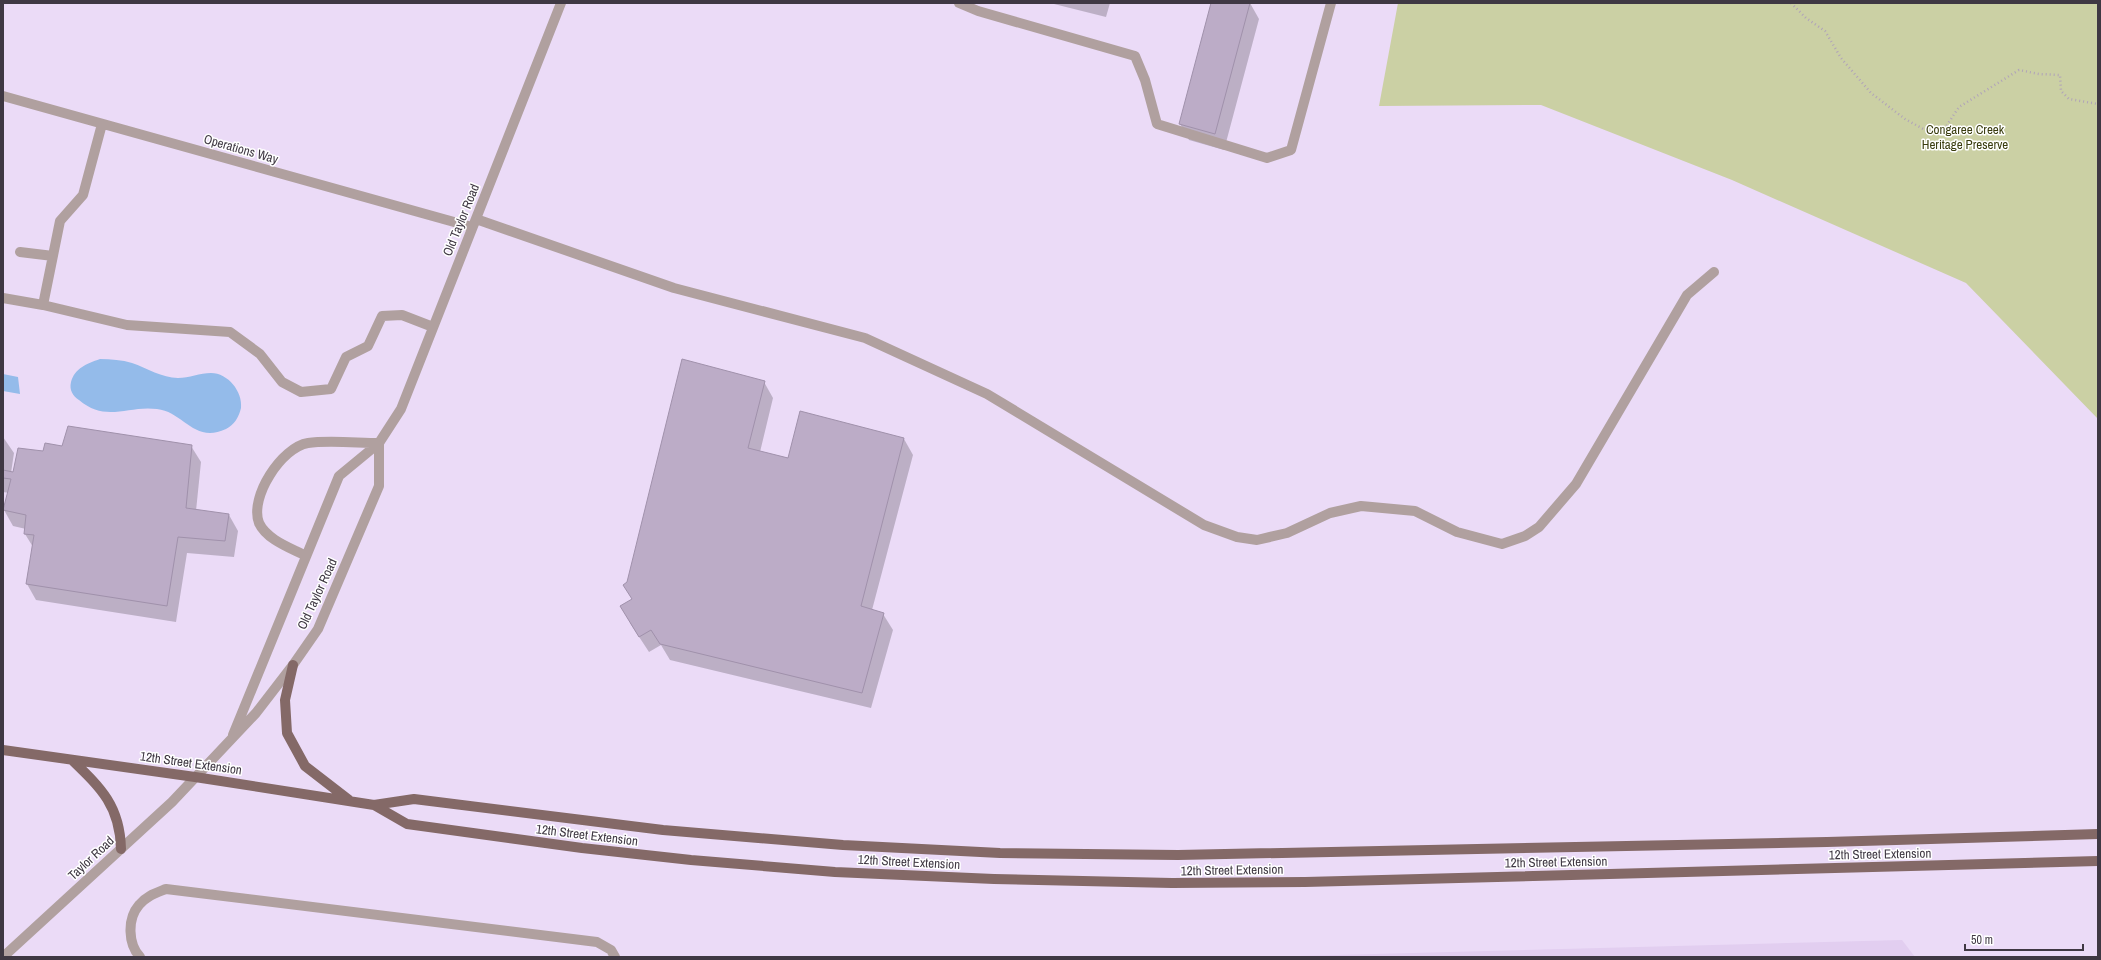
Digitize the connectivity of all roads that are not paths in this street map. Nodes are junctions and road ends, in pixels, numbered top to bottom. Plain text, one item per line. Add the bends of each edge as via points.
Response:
1 (561, 3) edge
2 (959, 3) edge
3 (1331, 3) edge
4 (3, 96) edge
5 (102, 124) junction
6 (474, 223) junction
7 (20, 252) dead end
8 (52, 256) junction
9 (1714, 272) dead end
10 (3, 298) edge
11 (43, 305) junction
12 (433, 327) junction
13 (379, 443) junction
14 (306, 556) junction
15 (293, 665) junction
16 (233, 735) junction
17 (3, 750) edge
18 (72, 760) junction
19 (195, 777) junction
20 (351, 801) junction
21 (374, 804) junction
22 (2098, 834) edge
23 (121, 849) junction
24 (2098, 861) edge
25 (3, 957) edge
26 (140, 957) edge
27 (616, 957) edge

1 - 6 street, Old Taylor Road
2 - 3 street via 978,12 1135,56 1158,124 1267,158 1291,150
4 - 5 street, Operations Way
5 - 6 street, Operations Way
5 - 8 street via 83,194 60,221
6 - 9 street, Operations Way via 674,288 865,338 987,394 1204,525 1236,537 1257,540 1287,533 1330,513 1360,506 1415,511 1457,532 1502,544 1525,536 1539,527 1576,484 1687,295
6 - 12 street, Old Taylor Road
7 - 8 street
8 - 11 street
10 - 11 street
11 - 12 street via 127,325 230,332 260,354 282,382 301,392 331,389 346,357 368,346 382,316 402,316
12 - 13 street, Old Taylor Road via 401,409
13 - 14 street, Old Taylor Road via 339,476
13 - 14 street via 307,443 282,458 274,470 258,502 259,523 273,538
13 - 15 street, Old Taylor Road via 379,486 318,629
14 - 16 street, Old Taylor Road
15 - 16 street, Old Taylor Road via 256,713
15 - 20 main road via 285,700 287,733 304,766
16 - 19 street, Old Taylor Road
17 - 18 main road, 12th Street Extension
18 - 19 main road, 12th Street Extension
18 - 23 main road via 100,786 118,819
19 - 20 main road, 12th Street Extension
19 - 23 street, Taylor Road
20 - 21 main road, 12th Street Extension
21 - 22 main road, 12th Street Extension via 414,799 663,830 843,845 1000,853 1178,856
21 - 24 main road, 12th Street Extension via 406,824 582,848 835,872 994,879 1172,883 1305,882
23 - 25 street, Taylor Road
26 - 27 street via 130,937 132,919 138,905 152,894 166,889 597,942 611,950

